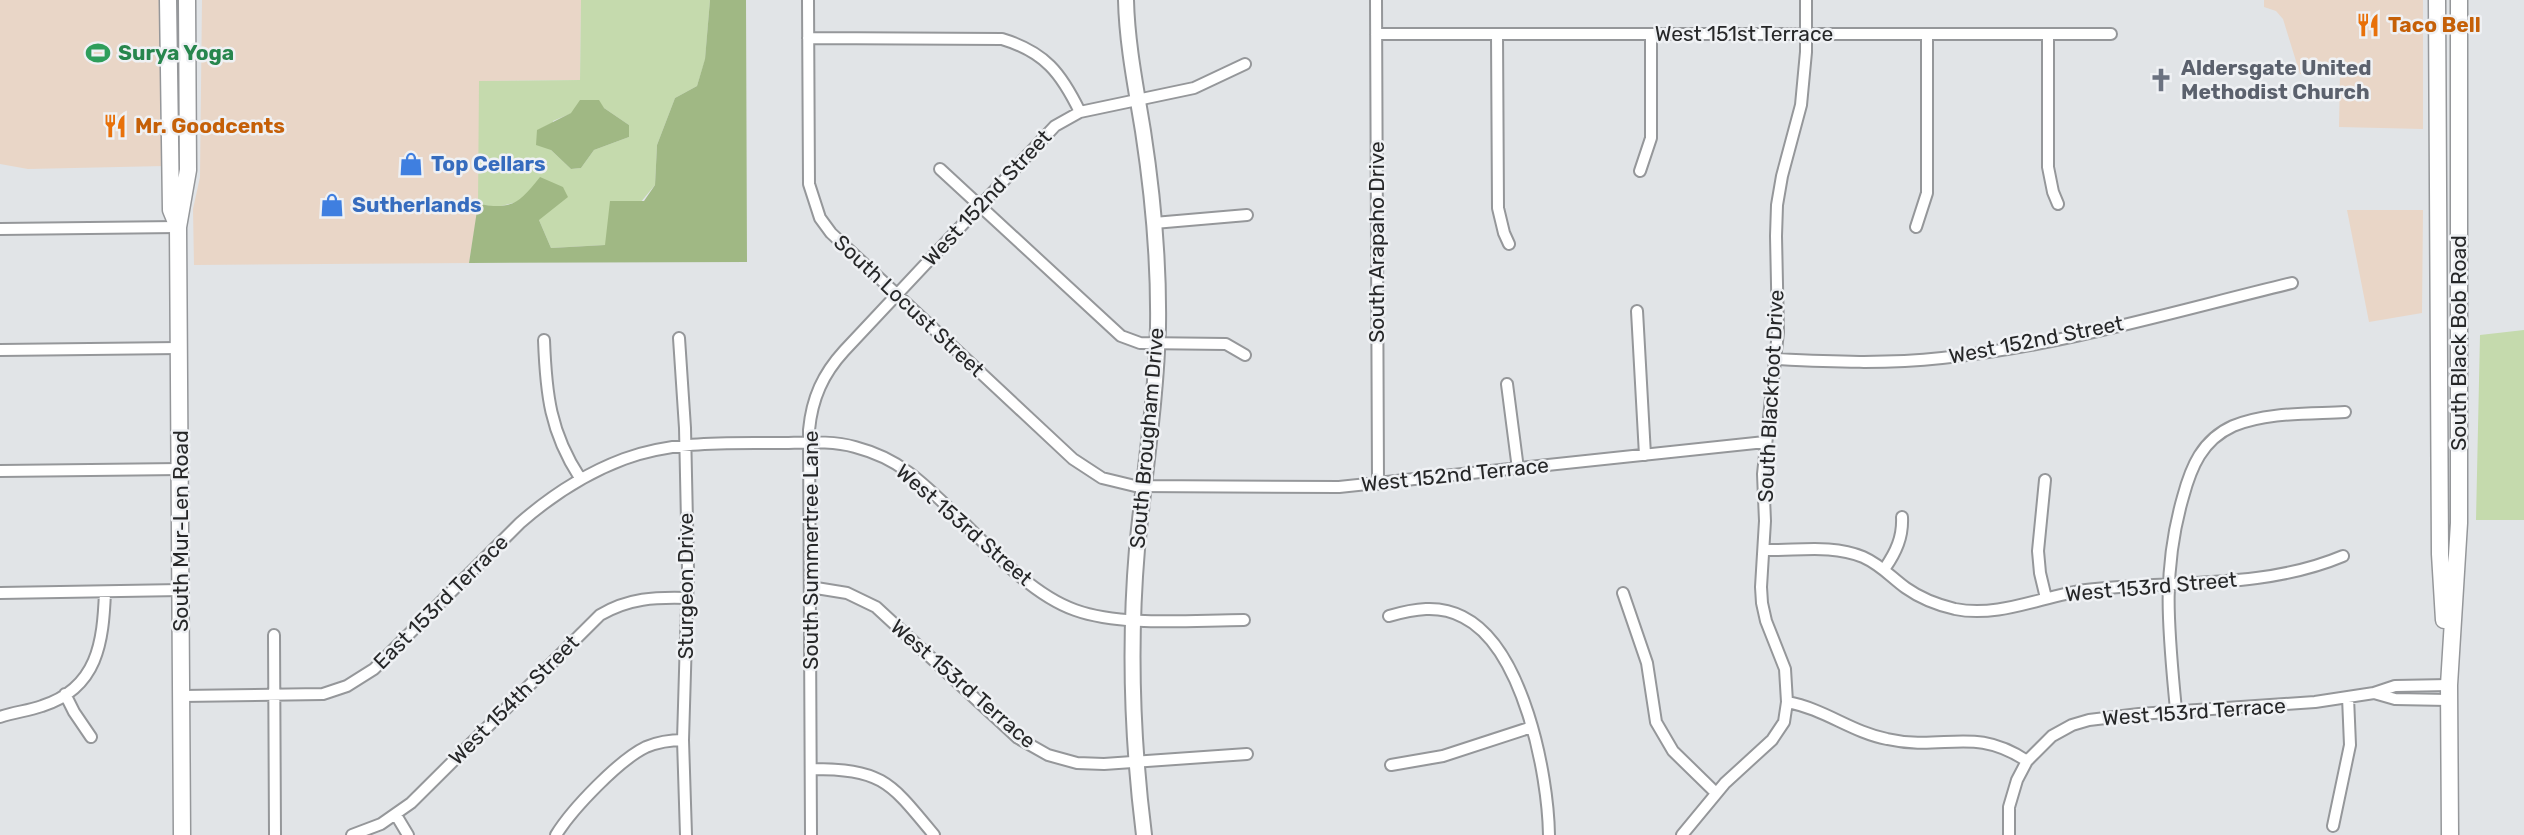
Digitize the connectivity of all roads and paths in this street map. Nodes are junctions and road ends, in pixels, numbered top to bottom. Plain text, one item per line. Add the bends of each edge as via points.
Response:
1 (168, 0) edge
2 (187, 0) edge
3 (807, 0) edge
4 (1126, 0) edge
5 (1376, 0) edge
6 (1807, 0) edge
7 (2437, 0) edge
8 (2459, 0) edge
9 (1376, 34) junction
10 (1497, 34) junction
11 (1651, 34) junction
12 (2111, 34) dead end
13 (1806, 35) junction
14 (1927, 35) junction
15 (2048, 35) junction
16 (808, 38) junction
17 (1245, 64) dead end
18 (168, 70) junction
19 (1137, 101) junction
20 (1080, 112) junction
21 (187, 135) junction
22 (940, 169) dead end
23 (1640, 171) dead end
24 (2437, 193) junction
25 (2058, 204) dead end
26 (979, 206) junction
27 (1247, 215) dead end
28 (1154, 223) junction
29 (178, 227) junction
30 (1916, 227) dead end
31 (0, 229) edge
32 (1509, 244) dead end
33 (2459, 270) junction
34 (2292, 283) dead end
35 (897, 295) junction
36 (1637, 311) dead end
37 (679, 338) dead end
38 (544, 340) dead end
39 (1157, 343) junction
40 (179, 348) junction
41 (0, 350) edge
42 (1245, 355) dead end
43 (1777, 359) junction
44 (1507, 384) dead end
45 (2345, 412) dead end
46 (810, 442) junction
47 (1765, 442) junction
48 (686, 445) junction
49 (1645, 455) junction
50 (181, 469) junction
51 (601, 469) joint
52 (1518, 469) junction
53 (0, 471) edge
54 (580, 478) junction
55 (2045, 480) dead end
56 (1378, 484) junction
57 (1144, 485) junction
58 (1902, 517) dead end
59 (1764, 551) junction
60 (2343, 556) dead end
61 (1885, 568) junction
62 (2168, 585) junction
63 (810, 587) junction
64 (181, 590) junction
65 (105, 592) junction
66 (0, 593) edge
67 (1623, 593) dead end
68 (688, 598) junction
69 (2046, 598) junction
70 (1389, 616) dead end
71 (1133, 619) junction
72 (1244, 620) dead end
73 (274, 635) dead end
74 (2449, 693) junction
75 (65, 694) junction
76 (274, 695) junction
77 (182, 696) junction
78 (2348, 697) junction
79 (1787, 702) junction
80 (2176, 710) junction
81 (0, 717) edge
82 (1532, 727) junction
83 (91, 737) dead end
84 (683, 740) junction
85 (1247, 754) dead end
86 (2027, 761) junction
87 (1136, 762) junction
88 (1391, 765) dead end
89 (811, 769) junction
90 (1716, 793) junction
91 (396, 815) junction
92 (2333, 826) dead end
93 (183, 835) edge
94 (275, 835) edge
95 (352, 835) edge
96 (408, 835) edge
97 (556, 835) edge
98 (686, 835) edge
99 (811, 835) edge
100 (934, 835) edge
101 (1144, 835) edge
102 (1549, 835) edge
103 (1682, 835) edge
104 (2009, 835) edge
105 (2449, 835) edge

1 - 18 main road, South Mur-Len Road
2 - 21 main road, South Mur-Len Road
3 - 16 street, South Locust Street
4 - 19 street, South Brougham Drive
5 - 9 street, South Arapaho Drive
6 - 13 street, South Blackfoot Drive
7 - 24 main road, South Black Bob Road
8 - 33 main road, South Black Bob Road
9 - 10 street, West 151st Terrace
9 - 56 street, South Arapaho Drive
10 - 11 street, West 151st Terrace
10 - 32 street via 1498,208
11 - 13 street, West 151st Terrace
11 - 23 street via 1651,138
12 - 15 street, West 151st Terrace
13 - 14 street, West 151st Terrace
13 - 43 street, South Blackfoot Drive via 1801,104 1777,205
14 - 15 street, West 151st Terrace
14 - 30 street via 1927,193
15 - 25 street via 2048,167
16 - 20 street via 1002,39 1030,50 1051,66
16 - 35 street, South Locust Street via 812,198 831,233
17 - 19 street, West 152nd Street via 1194,88
18 - 21 main road via 178,95 178,129
18 - 29 main road, South Mur-Len Road via 171,210
19 - 20 street, West 152nd Street
19 - 28 street, South Brougham Drive
20 - 26 street, West 152nd Street via 1055,126
21 - 29 main road, South Mur-Len Road via 188,170
22 - 26 street
24 - 33 main road via 2448,197 2452,205 2452,251
24 - 74 main road, South Black Bob Road via 2440,554
26 - 35 street, West 152nd Street
26 - 39 street via 1121,337
27 - 28 street
28 - 39 street, South Brougham Drive
29 - 31 street
29 - 40 main road, South Mur-Len Road
33 - 74 main road, South Black Bob Road via 2459,523
34 - 43 street, West 152nd Street via 2002,350 1904,361
35 - 46 street, South Summertree Lane via 823,379 811,413
35 - 57 street, South Locust Street via 1085,469 1123,485
36 - 49 street
37 - 48 street, Sturgeon Drive
38 - 54 street via 547,401 565,454
39 - 42 street via 1226,344
39 - 57 street, South Brougham Drive
40 - 41 street
40 - 50 main road, South Mur-Len Road
43 - 47 street, South Blackfoot Drive
44 - 52 street
45 - 62 street via 2262,419 2216,436 2194,463 2186,486 2175,525
46 - 48 street, West 153rd Street
46 - 63 street, South Summertree Lane
46 - 71 street, West 153rd Street via 854,446 895,463 1040,592 1098,617
47 - 49 street, West 152nd Terrace
47 - 59 street, South Blackfoot Drive
48 - 51 street, West 153rd Street
48 - 68 street, Sturgeon Drive
49 - 52 street, West 152nd Terrace
50 - 53 street
50 - 64 main road, South Mur-Len Road
51 - 54 street, East 153rd Terrace
52 - 56 street, West 152nd Terrace
54 - 76 street, East 153rd Terrace via 520,523 374,669 331,692
55 - 69 street via 2038,551
56 - 57 street, West 152nd Terrace
57 - 71 street, South Brougham Drive
58 - 61 street via 1896,552
59 - 61 street, West 153rd Street via 1838,549
59 - 79 street, South Blackfoot Drive via 1762,603 1785,669
60 - 62 street, West 153rd Street via 2277,574
61 - 69 street, West 153rd Street via 1908,589 1955,609 2000,610
62 - 69 street, West 153rd Street via 2095,589
62 - 80 street
63 - 87 street, West 153rd Terrace via 847,593 876,607 1018,738 1036,749 1077,763
63 - 89 street, South Summertree Lane
64 - 65 street
64 - 77 main road, South Mur-Len Road
65 - 66 street
65 - 75 street via 99,654 78,685
67 - 90 street via 1647,663 1656,722 1673,751
68 - 84 street, Sturgeon Drive
68 - 91 street, West 154th Street via 643,598 600,615
70 - 82 street via 1430,609 1475,624 1496,646
71 - 72 street, West 153rd Street
71 - 87 street, South Brougham Drive
73 - 76 street
74 - 78 street, West 153rd Terrace via 2395,686
74 - 105 main road, South Black Bob Road
75 - 81 street via 44,706
75 - 83 street
76 - 77 street, East 153rd Terrace
76 - 94 street
77 - 93 main road, South Mur-Len Road
78 - 80 street, West 153rd Terrace
78 - 92 street via 2350,745
79 - 86 street via 1886,739 1932,744 1975,740 2002,747
79 - 90 street, South Blackfoot Drive via 1784,722 1772,740
80 - 86 street, West 153rd Terrace via 2072,725 2052,736
82 - 88 street via 1443,756
82 - 102 street
84 - 97 street via 648,746 626,759
84 - 98 street, Sturgeon Drive
85 - 87 street, West 153rd Terrace
86 - 104 street via 2009,807
87 - 101 street, South Brougham Drive
89 - 99 street, South Summertree Lane
89 - 100 street via 850,770 882,781
90 - 103 street, South Blackfoot Drive
91 - 95 street, West 154th Street
91 - 96 street

